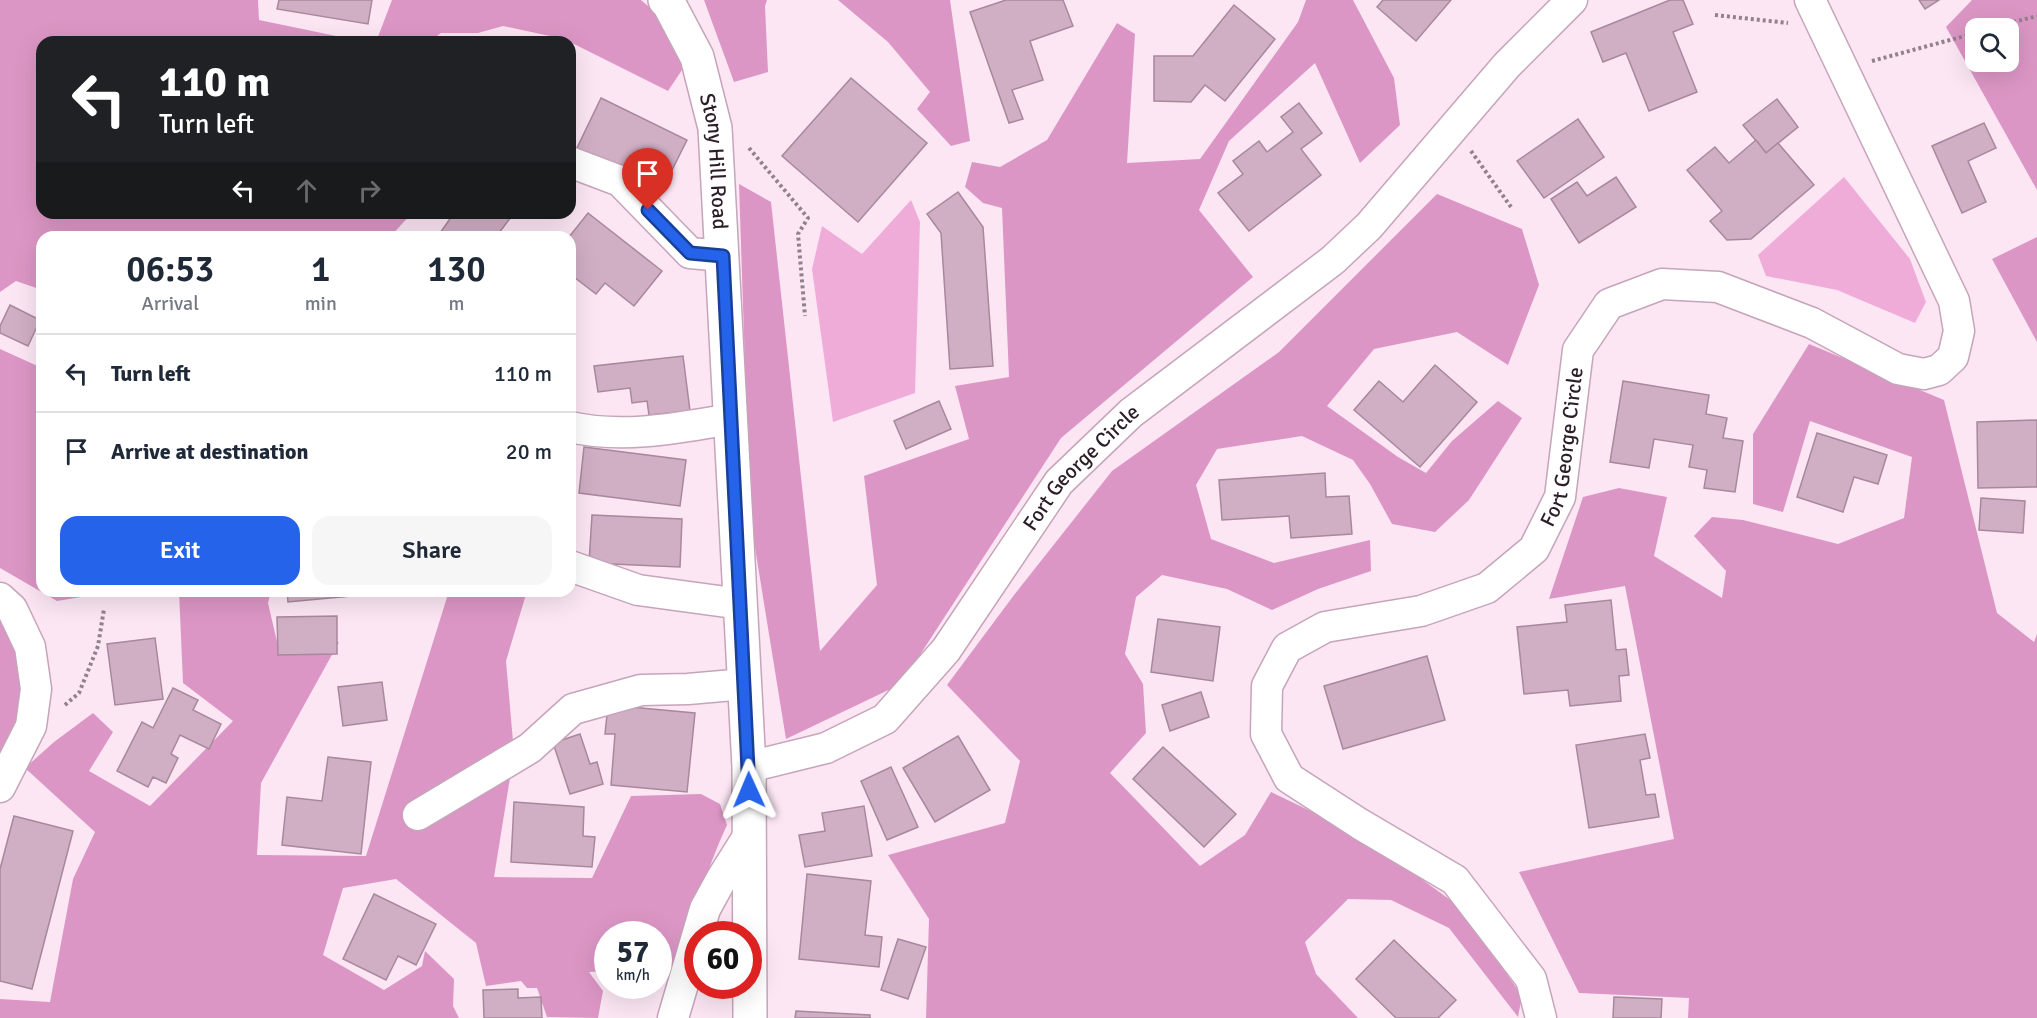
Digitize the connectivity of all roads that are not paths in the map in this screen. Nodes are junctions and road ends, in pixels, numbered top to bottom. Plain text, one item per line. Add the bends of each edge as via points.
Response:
1 (1572, 0) edge
2 (1810, 0) edge
3 (668, 1) edge
4 (576, 164) edge
5 (723, 256) junction
6 (731, 418) junction
7 (576, 428) edge
8 (576, 568) edge
9 (0, 597) edge
10 (741, 604) junction
11 (745, 684) junction
12 (749, 767) junction
13 (0, 788) edge
14 (418, 814) dead end
15 (749, 835) junction
16 (673, 1018) edge
17 (750, 1018) edge
18 (1541, 1018) edge

1 - 12 street, Fort George Circle via 1507,65 1369,226 1333,260 1131,413 1059,482 946,650 885,718 826,748
2 - 18 street, Fort George Circle via 1954,301 1959,331 1953,357 1939,370 1924,374 1898,369 1812,323 1718,287 1662,284 1609,304 1578,350 1560,497 1534,549 1487,588 1421,611 1325,627 1287,648 1267,686 1266,734 1289,778 1455,880 1531,979
3 - 5 main road, Stony Hill Road via 697,57 715,128
4 - 5 street via 620,181 690,253
5 - 6 main road, Stony Hill Road
6 - 7 street via 656,432
6 - 10 main road, Stony Hill Road
8 - 10 street via 638,590
9 - 13 street via 12,609 30,646 36,689 31,726
10 - 11 main road, Stony Hill Road
11 - 12 main road, Stony Hill Road
11 - 14 street via 641,690 573,710 530,748
12 - 15 main road, Stony Hill Road
15 - 16 street via 705,909
15 - 17 main road, Stony Hill Road

